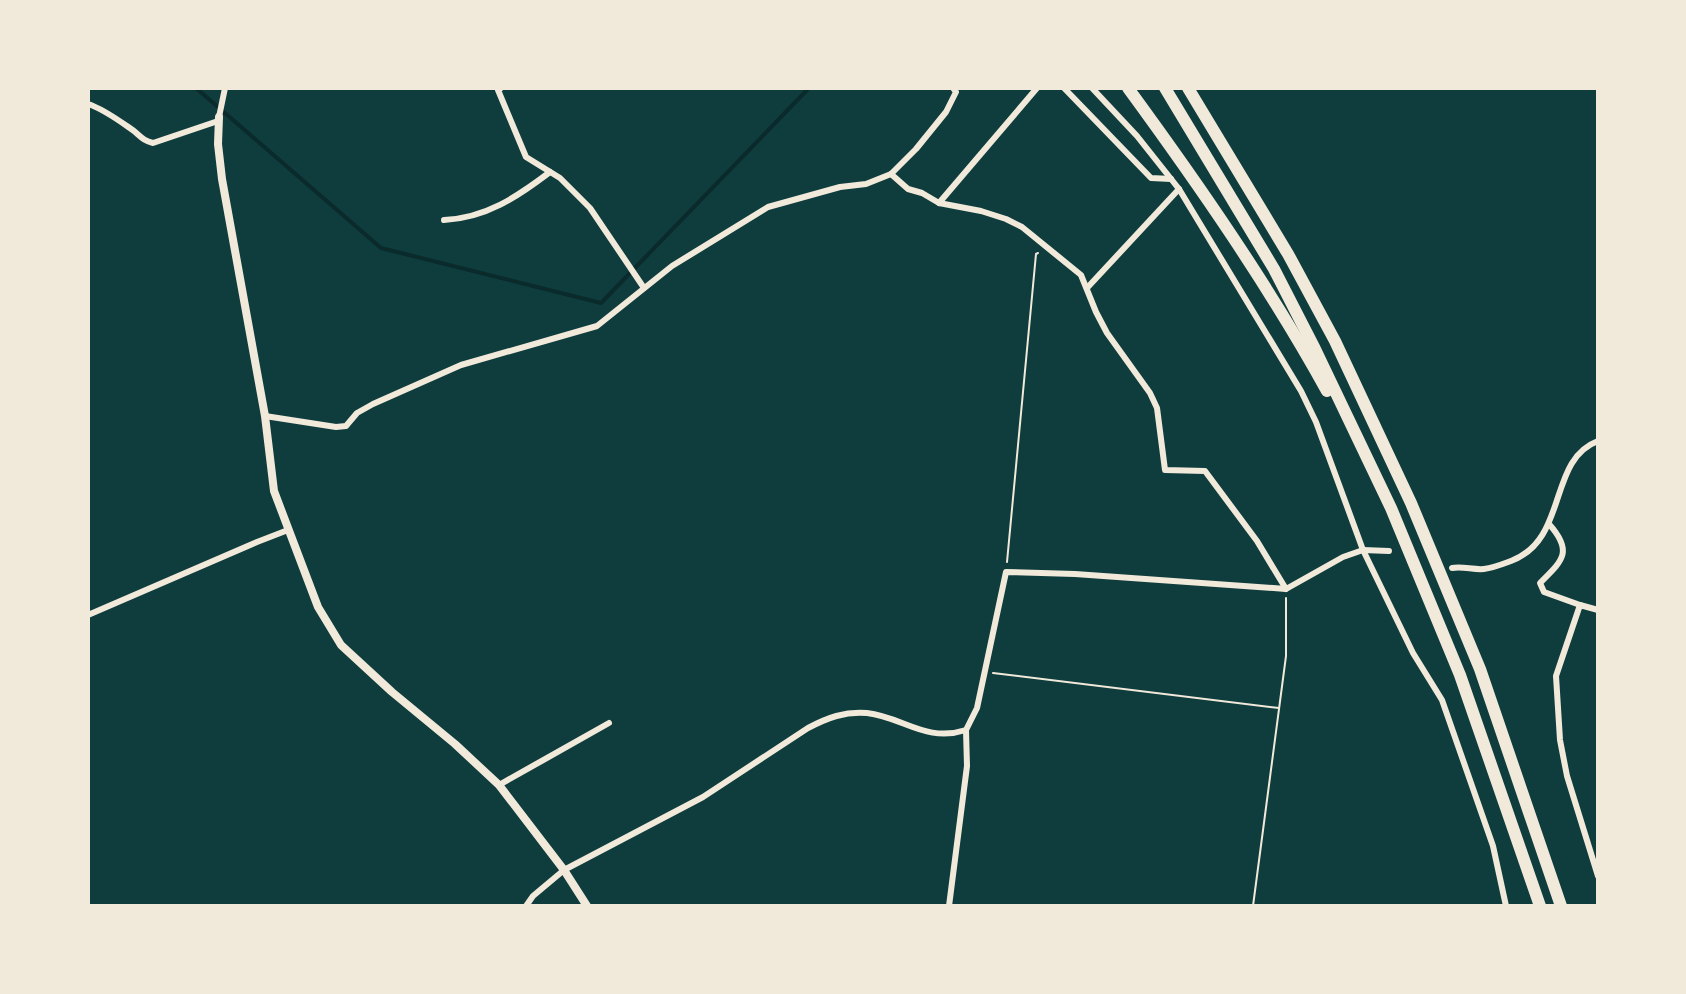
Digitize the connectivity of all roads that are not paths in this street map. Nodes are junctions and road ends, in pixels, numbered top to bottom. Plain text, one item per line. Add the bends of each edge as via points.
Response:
1 (225, 88) edge
2 (501, 88) edge
3 (953, 88) edge
4 (1037, 88) edge
5 (1064, 88) edge
6 (1092, 88) edge
7 (1128, 88) edge
8 (1165, 88) edge
9 (1188, 88) edge
10 (88, 104) edge
11 (218, 119) junction
12 (550, 172) junction
13 (891, 174) junction
14 (1171, 179) junction
15 (1179, 189) junction
16 (939, 203) junction
17 (444, 220) dead end
18 (644, 288) junction
19 (1087, 288) junction
20 (265, 416) junction
21 (1598, 441) edge
22 (1391, 508) junction
23 (1549, 524) junction
24 (288, 530) junction
25 (1363, 550) junction
26 (1389, 551) dead end
27 (1452, 568) dead end
28 (1286, 589) junction
29 (1580, 605) junction
30 (1598, 610) edge
31 (88, 615) edge
32 (609, 723) dead end
33 (966, 730) junction
34 (499, 785) junction
35 (564, 870) junction
36 (1598, 876) edge
37 (526, 906) edge
38 (587, 906) edge
39 (949, 906) edge
40 (1506, 906) edge
41 (1540, 906) edge
42 (1561, 906) edge

1 - 11 street
2 - 12 street via 498,90 526,157
3 - 13 street via 956,92 946,112
4 - 16 street
5 - 14 street via 1150,178
6 - 14 street
7 - 22 highway via 1262,283 1322,380
8 - 22 highway via 1274,269
9 - 42 highway via 1335,341 1398,474 1480,669
10 - 11 street via 153,143
11 - 20 street via 222,179
12 - 17 street via 516,197 466,219
12 - 18 street via 590,208
13 - 16 street via 908,189
13 - 18 street via 866,184 840,187 768,207 672,266
14 - 15 street
15 - 19 street
15 - 25 street via 1301,391
16 - 19 street via 981,211 1022,227 1081,275
18 - 20 street via 597,326 461,365 373,404 357,413 346,426
19 - 28 street via 1107,333 1157,408 1165,470 1205,471
20 - 24 street via 274,491
21 - 23 street via 1571,463
22 - 41 highway via 1460,675
23 - 27 street via 1527,553 1512,561 1485,569
23 - 29 street via 1564,550 1562,560 1540,583 1541,588
24 - 31 street
24 - 34 street via 318,607 341,645
25 - 26 street
25 - 28 street
25 - 40 street via 1413,653 1442,700 1493,846
28 - 33 street via 1006,572 977,708
29 - 30 street
29 - 36 street via 1556,675 1560,740
32 - 34 street
33 - 35 street via 947,735 934,733 867,713 826,718 703,797
33 - 39 street via 967,766
34 - 35 street
35 - 37 street
35 - 38 street

